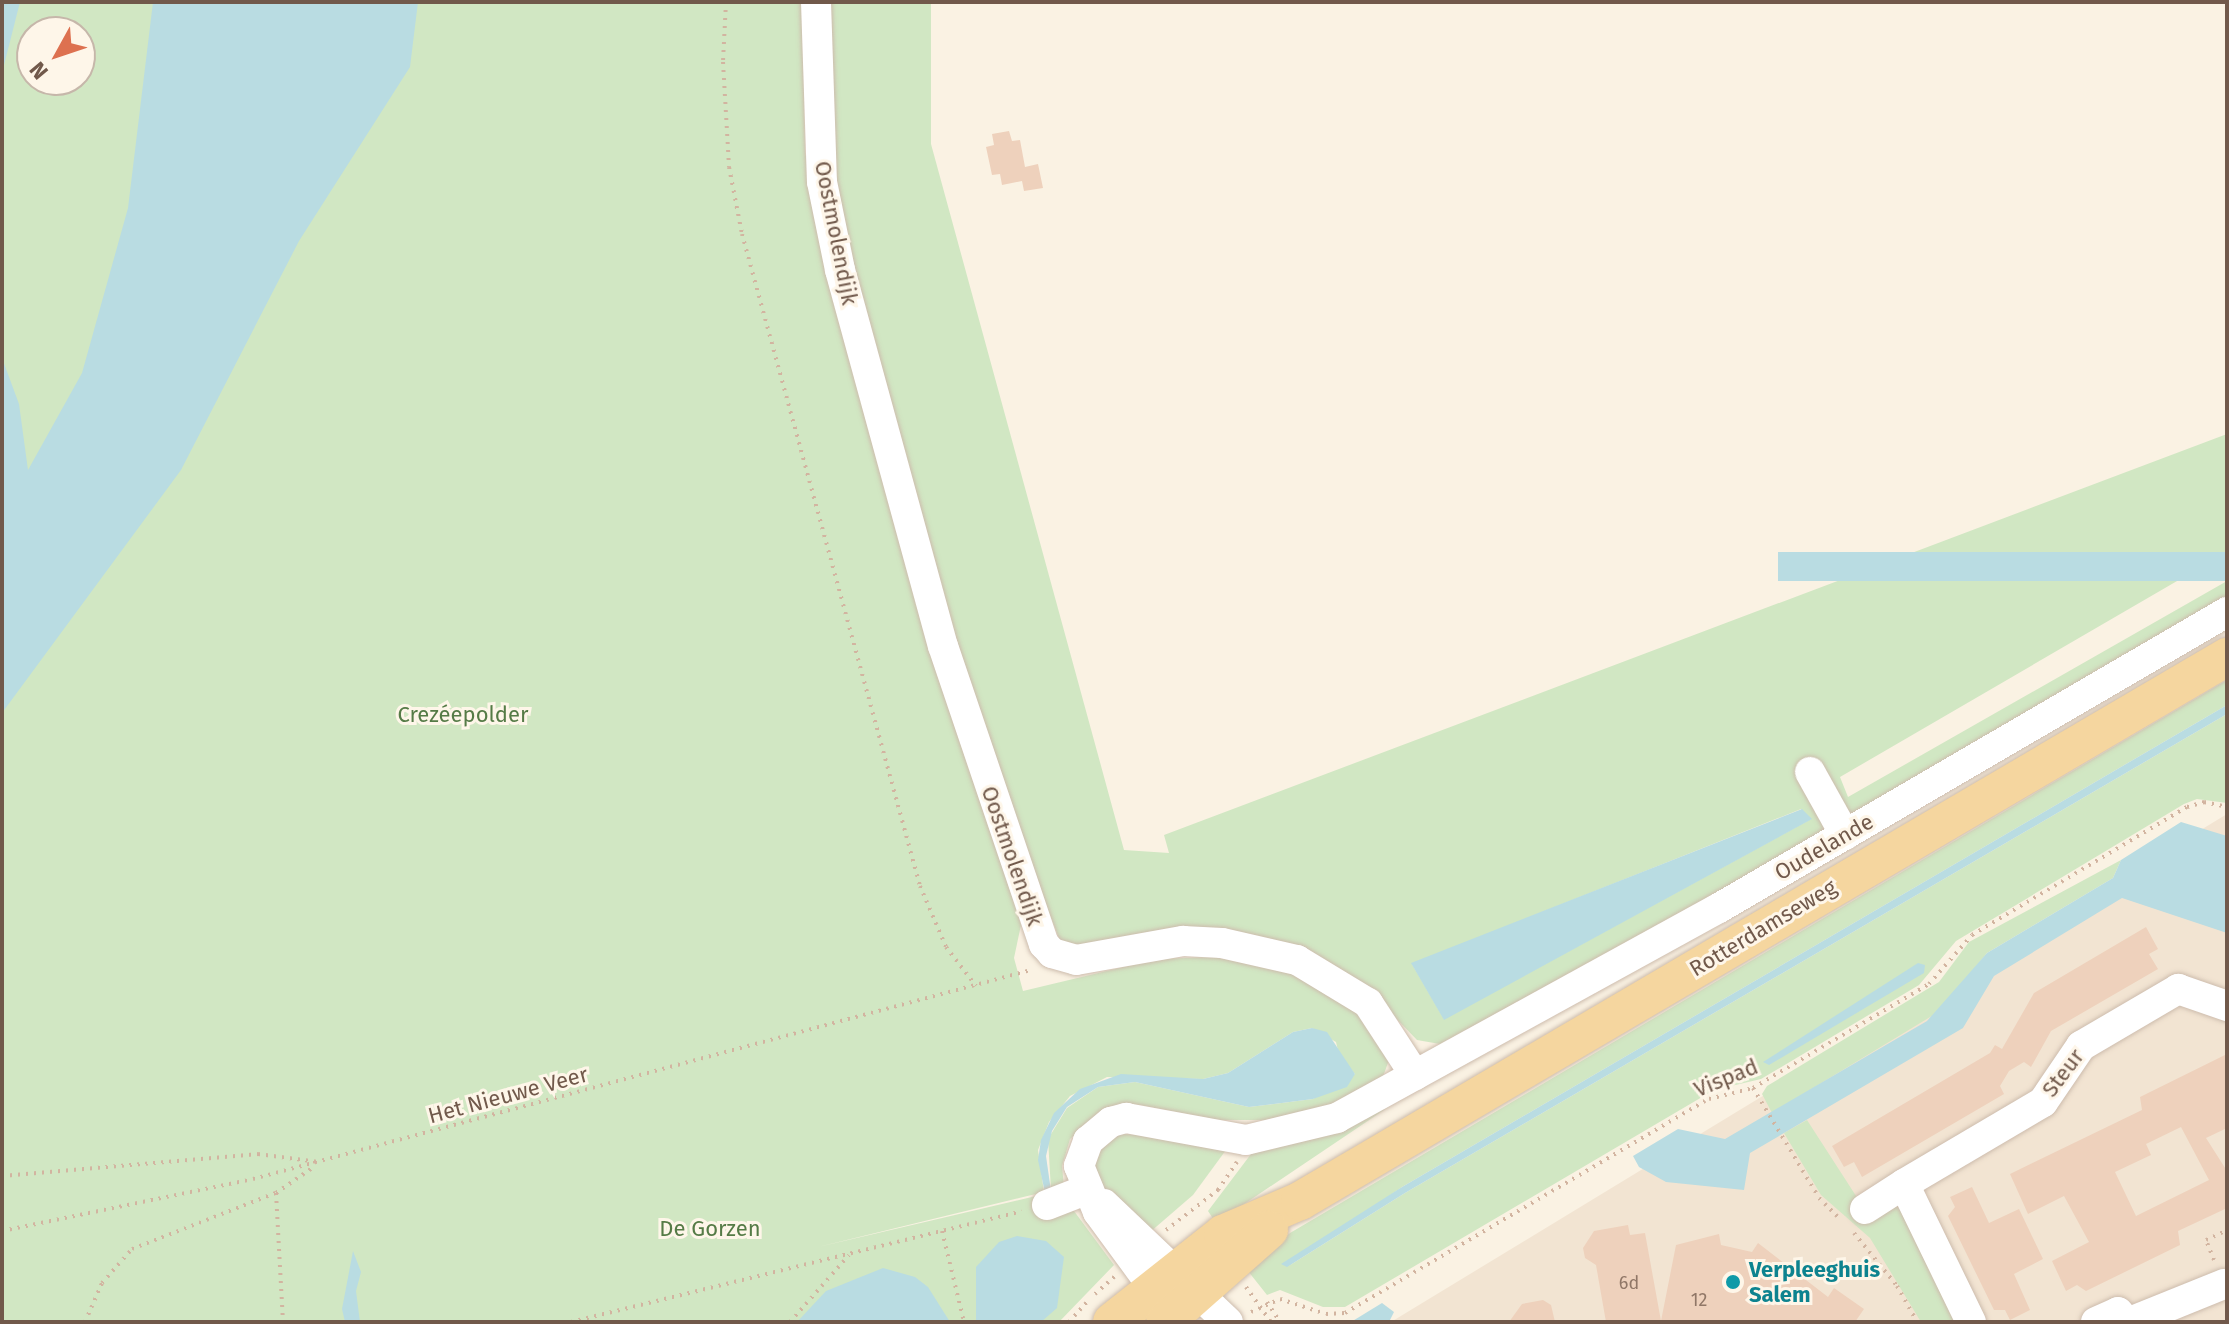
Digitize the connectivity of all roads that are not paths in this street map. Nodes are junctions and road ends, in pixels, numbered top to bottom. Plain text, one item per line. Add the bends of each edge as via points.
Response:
1 (816, 2) edge
2 (2227, 612) edge
3 (2227, 657) edge
4 (1810, 772) dead end
5 (1845, 835) junction
6 (2227, 1006) edge
7 (1415, 1075) junction
8 (1904, 1184) junction
9 (1088, 1189) junction
10 (1047, 1205) road end
11 (1855, 1216) road end
12 (2224, 1284) road end
13 (1174, 1301) edge
14 (1102, 1310) edge
15 (1228, 1322) edge
16 (1971, 1322) edge
17 (2096, 1322) edge
18 (2129, 1322) edge

1 - 7 street, Oostmolendijk via 822,182 840,270 943,646 1044,944 1052,953 1076,960 1183,941 1234,945 1297,960 1368,1003
2 - 5 street, Oudelande
3 - 13 main road, Rotterdamseweg via 1300,1201 1223,1234
4 - 5 street
5 - 7 street, Oudelande
6 - 8 street, Steur via 2178,989 2081,1046 2043,1102
7 - 9 street via 1337,1118 1246,1140 1126,1118 1111,1122 1082,1153 1079,1166
8 - 11 street, Steur
8 - 16 street
9 - 10 street
9 - 13 street
12 - 18 street
13 - 14 main road, Rotterdamseweg
13 - 15 street
17 - 18 street via 2118,1312

